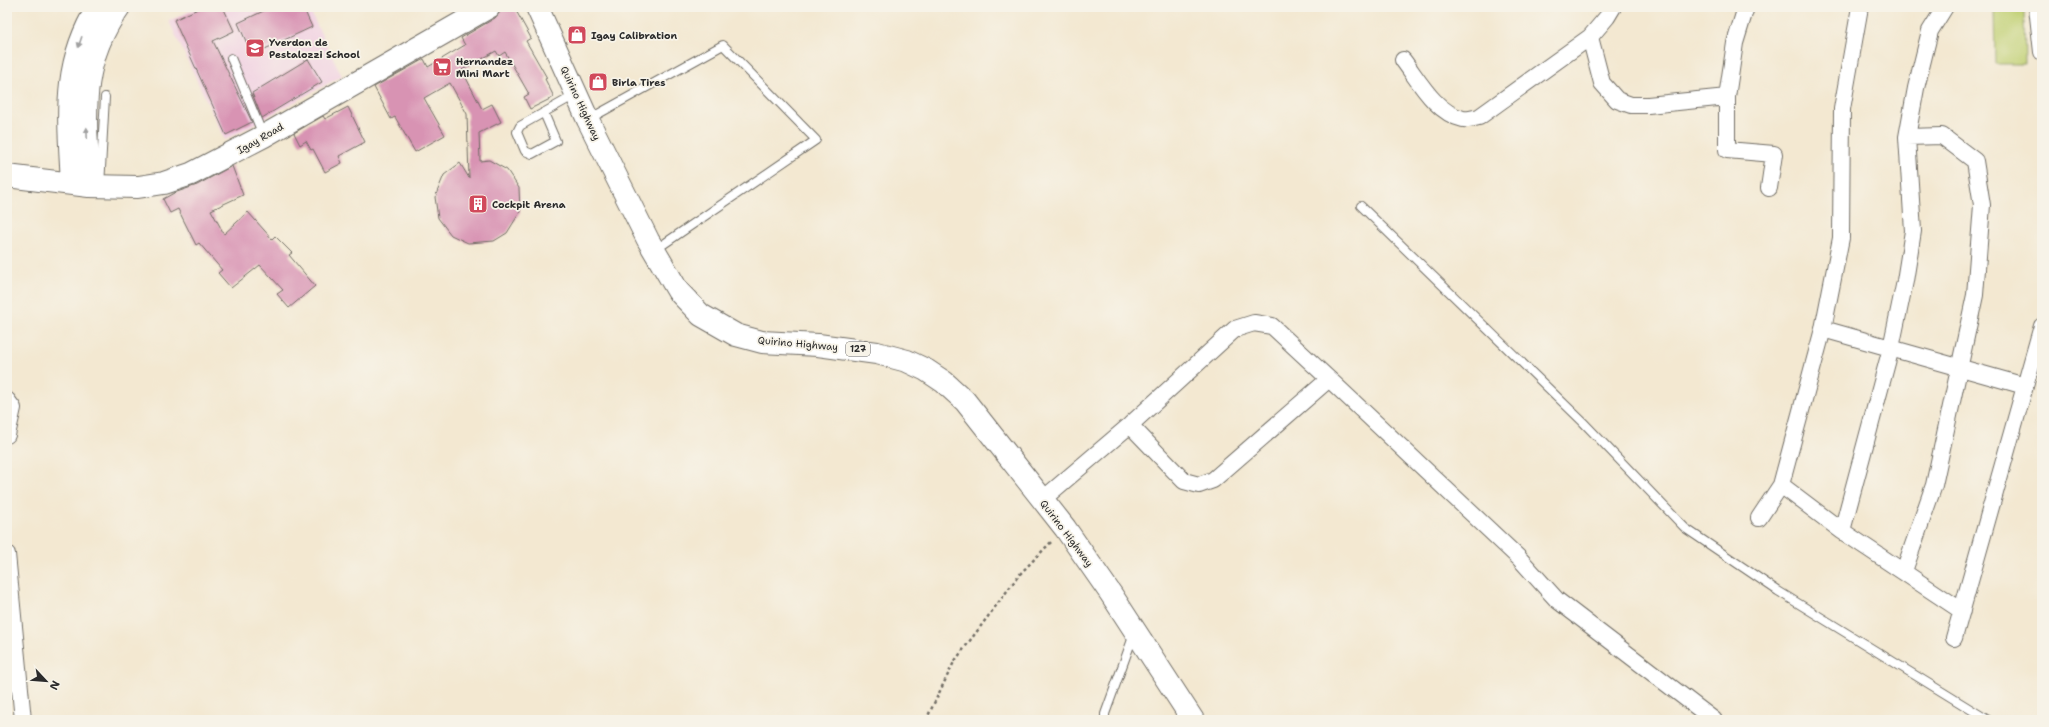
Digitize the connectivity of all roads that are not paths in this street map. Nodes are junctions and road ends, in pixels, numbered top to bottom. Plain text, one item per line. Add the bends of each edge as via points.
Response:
1 (98, 7) edge
2 (119, 7) edge
3 (489, 7) edge
4 (536, 7) edge
5 (1612, 7) edge
6 (1746, 7) edge
7 (1860, 7) edge
8 (1945, 7) edge
9 (2037, 7) edge
10 (1590, 37) junction
11 (2042, 52) edge
12 (230, 58) dead end
13 (1403, 60) dead end
14 (576, 95) junction
15 (105, 96) dead end
16 (1727, 97) junction
17 (544, 113) junction
18 (588, 120) junction
19 (264, 136) junction
20 (1907, 137) junction
21 (7, 176) edge
22 (87, 186) junction
23 (1769, 188) dead end
24 (1361, 206) dead end
25 (654, 250) junction
26 (2042, 326) edge
27 (1823, 329) junction
28 (1891, 348) junction
29 (1960, 369) junction
30 (1329, 379) junction
31 (2025, 386) junction
32 (7, 400) edge
33 (1130, 425) junction
34 (7, 435) edge
35 (1781, 485) junction
36 (1042, 500) junction
37 (1759, 518) dead end
38 (1842, 531) junction
39 (7, 554) edge
40 (1904, 571) junction
41 (8, 583) edge
42 (1962, 611) junction
43 (1136, 630) junction
44 (1954, 638) dead end
45 (12, 647) edge
46 (23, 720) edge
47 (1105, 720) edge
48 (1193, 720) edge
49 (1714, 720) edge
50 (1988, 720) edge

1 -> 22 main road via 80,39 71,73 68,108
22 -> 2 main road via 88,76 97,46
3 - 19 main road, Igay Road
4 - 14 main road, Quirino Highway / 127
5 - 10 street
6 - 16 street via 1735,43
7 - 27 street via 1842,109 1841,238
8 - 20 street via 1930,31
9 - 11 street
10 - 13 street via 1479,117 1465,120 1437,104
10 - 16 street via 1602,83 1617,100 1631,105 1648,105
12 - 19 lane
14 - 17 lane
14 - 18 main road, Quirino Highway / 127
15 - 22 lane
16 - 23 street via 1727,150 1774,154
17 - 17 lane via 556,141 532,154 525,151 517,132 520,126
18 - 25 main road, Quirino Highway / 127
18 - 25 lane via 723,45 816,140
19 - 22 main road, Igay Road via 191,174 164,183 138,187
20 - 28 street via 1913,230
20 - 29 street via 1942,136 1975,161 1982,204 1974,295
21 - 22 main road, Igay Road
24 - 50 lane via 1583,422 1685,528 1778,591
25 - 36 main road, Quirino Highway / 127 via 678,291 702,315 736,335 762,342 818,345 877,353 907,361 926,370 965,401
26 - 31 street
27 - 28 street
27 - 35 street
28 - 29 street
28 - 38 street
29 - 31 street
29 - 40 street via 1934,485
30 - 33 street via 1272,326 1254,323 1235,329
30 - 33 street via 1213,480 1199,485 1184,481
30 - 49 street via 1513,553 1557,600
31 - 42 street
32 - 34 street via 12,408
33 - 36 street
35 - 37 street
35 - 38 street
36 - 43 main road, Quirino Highway / 127 via 1065,528
38 - 40 street
39 - 41 street
40 - 42 street
41 - 45 street
42 - 44 street
43 - 47 lane
43 - 48 main road, Quirino Highway / 127
45 - 46 street

